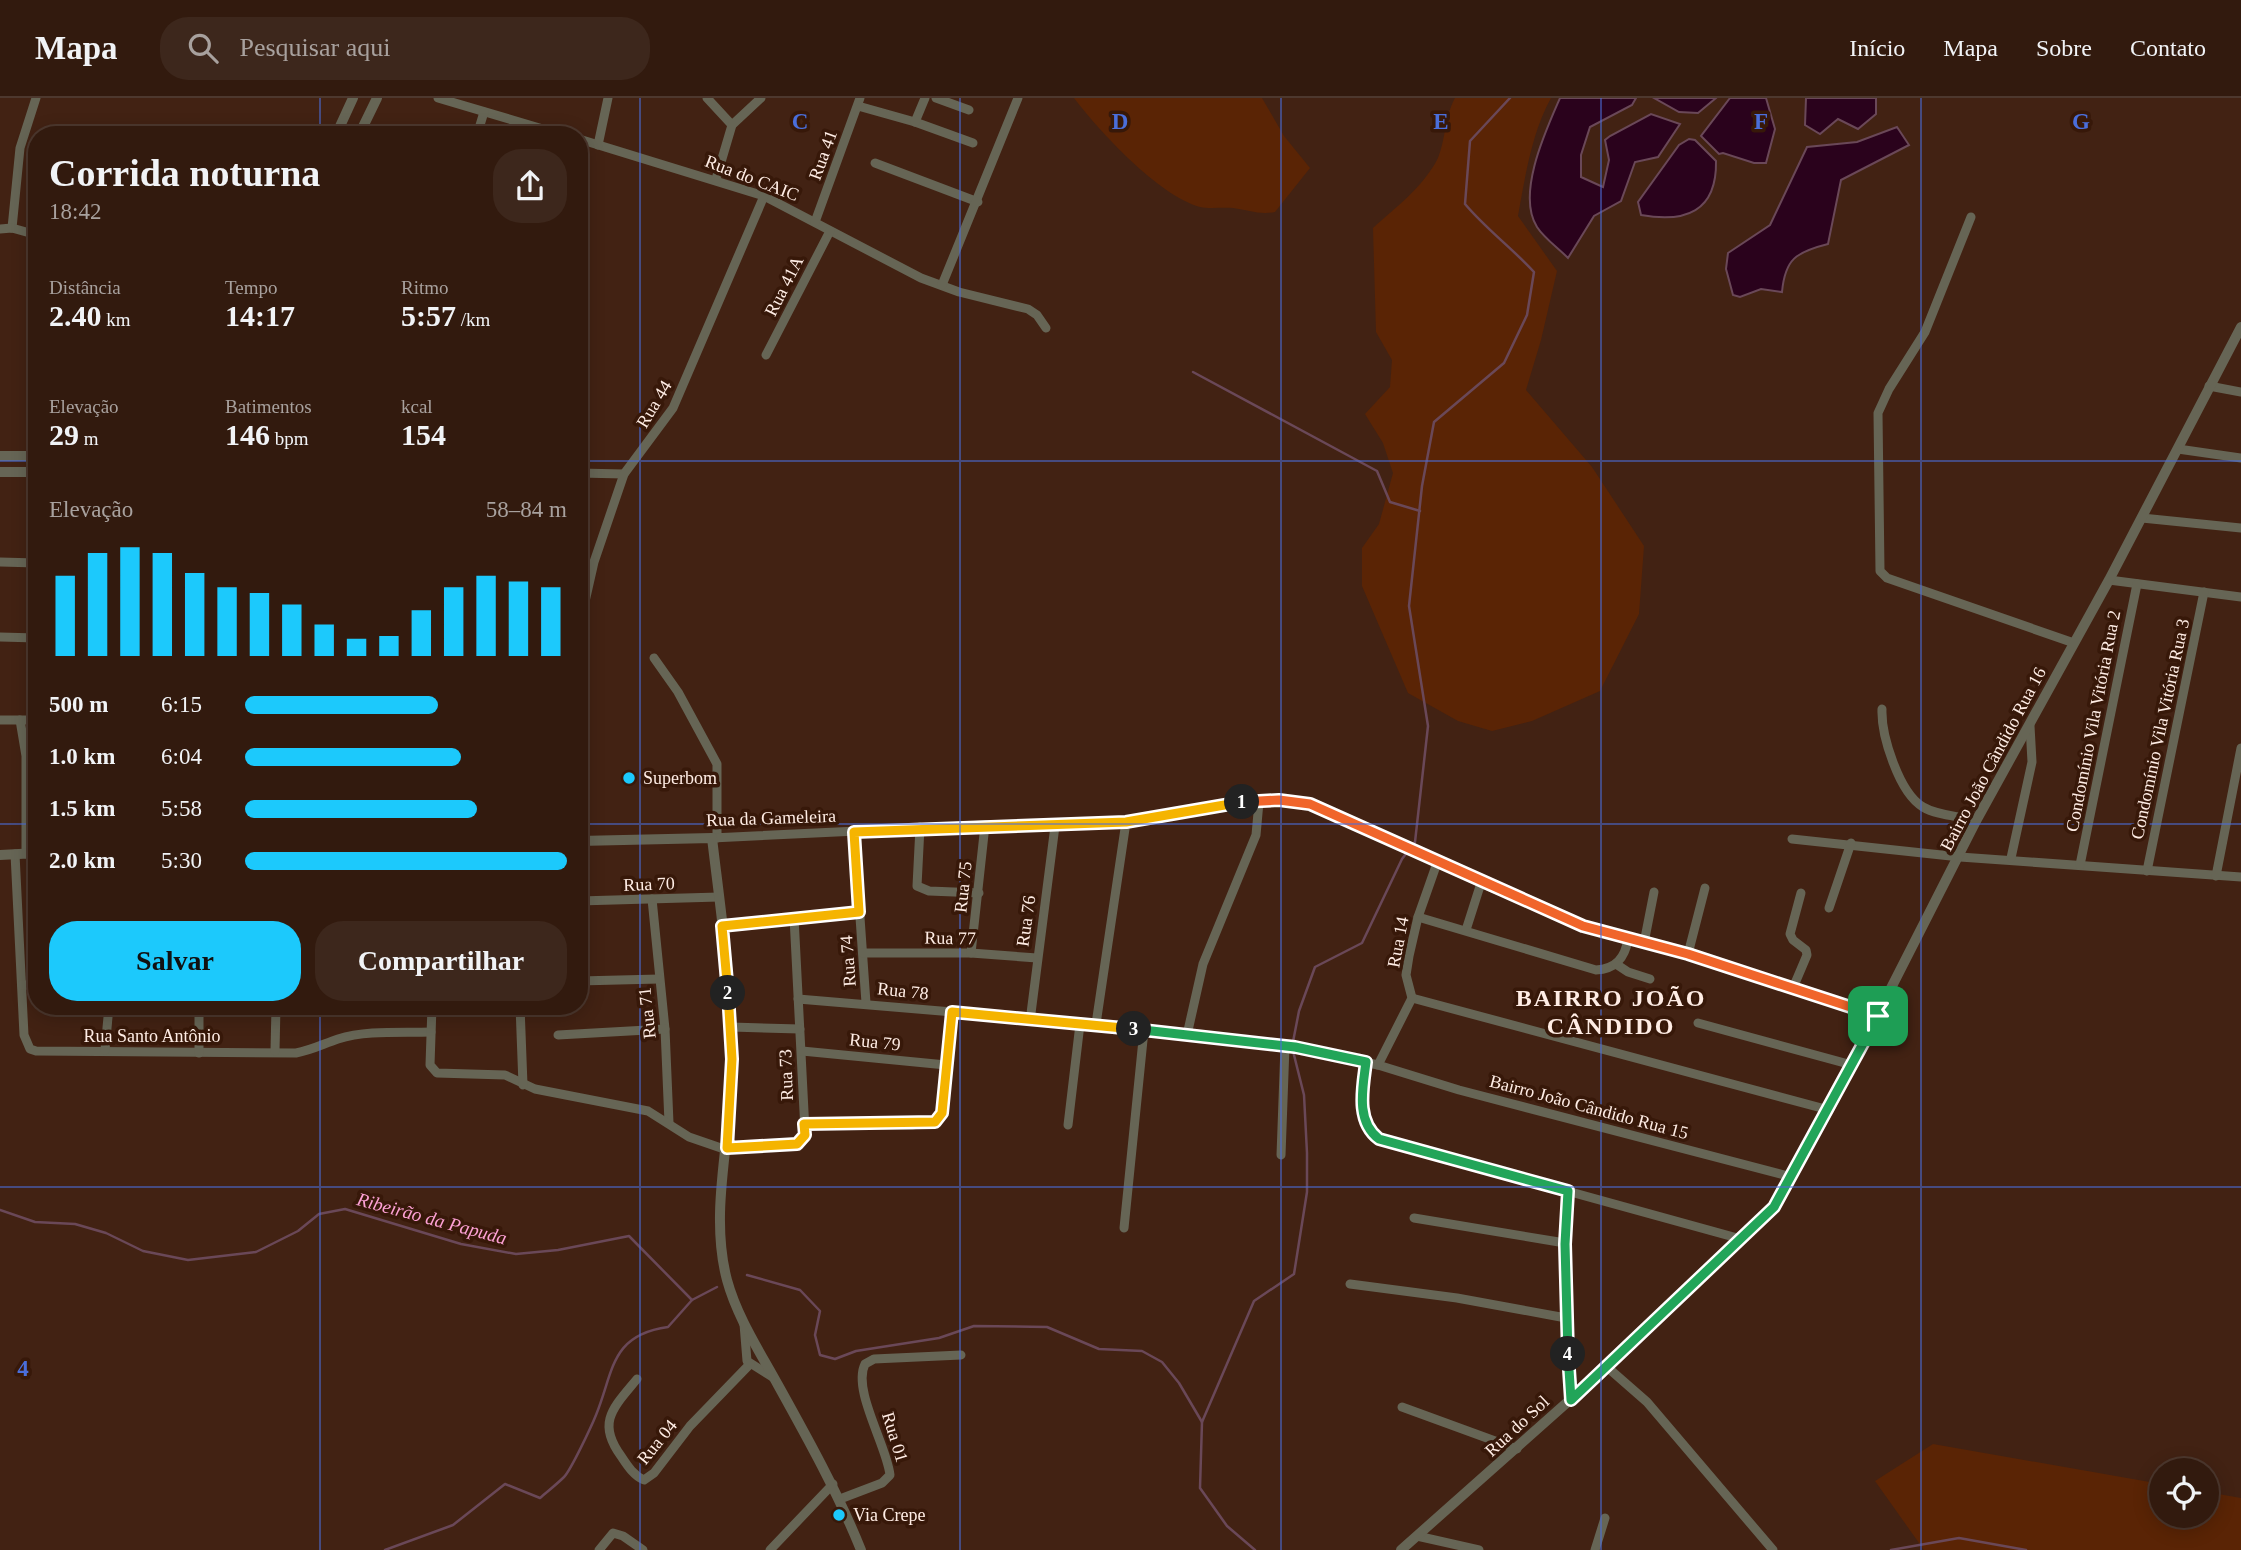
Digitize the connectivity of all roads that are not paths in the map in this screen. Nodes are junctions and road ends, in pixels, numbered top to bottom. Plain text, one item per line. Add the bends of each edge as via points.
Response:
1 (36, 98) edge
2 (353, 98) edge
3 (376, 98) edge
4 (438, 98) edge
5 (608, 98) edge
6 (707, 98) edge
7 (761, 98) edge
8 (925, 98) edge
9 (936, 98) edge
10 (1018, 98) edge
11 (859, 102) edge
12 (969, 110) dead end
13 (484, 112) junction
14 (915, 122) junction
15 (732, 125) junction
16 (339, 126) edge
17 (363, 126) edge
18 (480, 126) edge
19 (532, 126) edge
20 (588, 142) edge
21 (973, 143) dead end
22 (598, 145) junction
23 (874, 163) dead end
24 (716, 179) junction
25 (764, 196) junction
26 (978, 202) junction
27 (1972, 218) dead end
28 (815, 222) junction
29 (12, 228) junction
30 (0, 229) edge
31 (830, 231) junction
32 (28, 232) edge
33 (942, 285) junction
34 (2241, 327) edge
35 (1046, 328) dead end
36 (766, 355) dead end
37 (2209, 386) junction
38 (2241, 391) edge
39 (2178, 449) junction
40 (0, 456) edge
41 (28, 456) edge
42 (2241, 458) edge
43 (0, 472) edge
44 (28, 472) edge
45 (588, 473) edge
46 (624, 474) junction
47 (2142, 518) junction
48 (2241, 528) edge
49 (0, 562) edge
50 (28, 563) edge
51 (2109, 580) junction
52 (2137, 584) junction
53 (588, 588) edge
54 (2204, 592) junction
55 (2241, 597) edge
56 (0, 637) edge
57 (28, 638) edge
58 (2074, 643) junction
59 (654, 658) dead end
60 (1882, 709) dead end
61 (0, 720) edge
62 (20, 720) junction
63 (28, 720) edge
64 (2031, 726) junction
65 (2241, 748) edge
66 (1259, 802) junction
67 (1976, 821) junction
68 (1126, 822) junction
69 (985, 825) junction
70 (1055, 826) junction
71 (920, 828) junction
72 (854, 832) junction
73 (714, 838) junction
74 (1792, 839) dead end
75 (588, 841) edge
76 (1852, 843) junction
77 (26, 854) edge
78 (0, 855) edge
79 (1960, 857) junction
80 (2011, 858) junction
81 (1437, 863) junction
82 (2080, 865) junction
83 (2147, 871) junction
84 (2216, 876) junction
85 (2241, 877) edge
86 (1481, 883) junction
87 (1705, 888) dead end
88 (1654, 892) dead end
89 (979, 893) junction
90 (1801, 893) dead end
91 (719, 897) junction
92 (652, 900) junction
93 (588, 901) edge
94 (1829, 908) dead end
95 (859, 912) junction
96 (794, 917) junction
97 (1418, 917) junction
98 (722, 926) junction
99 (1466, 930) junction
100 (1629, 939) junction
101 (1644, 943) junction
102 (863, 953) junction
103 (971, 953) junction
104 (1688, 954) junction
105 (1037, 958) junction
106 (1616, 964) junction
107 (659, 979) junction
108 (1650, 979) dead end
109 (588, 981) edge
110 (22, 985) junction
111 (28, 985) edge
112 (1793, 988) junction
113 (1412, 998) junction
114 (798, 999) junction
115 (866, 1003) junction
116 (952, 1012) junction
117 (108, 1015) edge
118 (199, 1015) edge
119 (276, 1015) edge
120 (432, 1015) edge
121 (520, 1015) edge
122 (1878, 1016) junction
123 (1030, 1021) junction
124 (1698, 1023) dead end
125 (1080, 1024) junction
126 (1097, 1024) junction
127 (731, 1027) junction
128 (665, 1029) junction
129 (800, 1029) junction
130 (1144, 1030) junction
131 (431, 1032) junction
132 (558, 1035) dead end
133 (1187, 1035) junction
134 (1285, 1046) junction
135 (105, 1050) junction
136 (275, 1051) junction
137 (802, 1051) junction
138 (199, 1053) junction
139 (1366, 1062) junction
140 (946, 1065) junction
141 (1378, 1065) junction
142 (1852, 1065) junction
143 (523, 1085) junction
144 (1829, 1110) junction
145 (669, 1124) junction
146 (804, 1124) junction
147 (1068, 1125) dead end
148 (727, 1148) junction
149 (1281, 1155) dead end
150 (1792, 1177) junction
151 (1568, 1191) junction
152 (1774, 1207) joint
153 (1414, 1218) dead end
154 (1124, 1228) dead end
155 (1741, 1239) junction
156 (1565, 1244) junction
157 (1350, 1284) dead end
158 (1566, 1318) junction
159 (744, 1322) junction
160 (961, 1355) dead end
161 (750, 1364) junction
162 (1607, 1367) junction
163 (774, 1378) junction
164 (637, 1379) dead end
165 (1571, 1400) junction
166 (1402, 1407) dead end
167 (1517, 1449) junction
168 (832, 1484) junction
169 (840, 1499) junction
170 (1605, 1518) dead end
171 (1417, 1536) junction
172 (639, 1547) edge
173 (599, 1550) edge
174 (770, 1550) edge
175 (861, 1550) edge
176 (1401, 1550) edge
177 (1479, 1550) edge
178 (1595, 1550) edge
179 (1773, 1550) edge

1 - 29 street via 20,148
2 - 16 street
3 - 17 street
4 - 13 street
5 - 22 street
6 - 15 street
7 - 15 street
8 - 14 street
9 - 12 street
10 - 26 street
11 - 14 street
11 - 28 street, Rua 41
13 - 18 street
13 - 19 street
14 - 21 street
15 - 24 street
20 - 22 street, Rua do CAIC
22 - 24 street, Rua do CAIC
23 - 26 street
24 - 25 street, Rua do CAIC
25 - 28 street, Rua do CAIC
25 - 46 street, Rua 44 via 673,408
26 - 33 street
27 - 58 street via 1925,332 1878,413 1880,571 1893,581
28 - 31 street, Rua do CAIC
29 - 30 street
29 - 32 street
31 - 33 street, Rua do CAIC
31 - 36 street, Rua 41A
33 - 35 street via 1028,309
34 - 37 street, Bairro João Cândido Rua 16
37 - 38 street
37 - 39 street, Bairro João Cândido Rua 16
39 - 42 street
39 - 47 street, Bairro João Cândido Rua 16
40 - 41 street
43 - 44 street
45 - 46 street
46 - 53 street, Rua 44
47 - 48 street
47 - 51 street, Bairro João Cândido Rua 16
49 - 50 street
51 - 52 street
51 - 58 street, Bairro João Cândido Rua 16
52 - 54 street
52 - 82 street, Condomínio Vila Vitória Rua 2
54 - 55 street
54 - 83 street, Condomínio Vila Vitória Rua 3
56 - 57 street
58 - 64 street, Bairro João Cândido Rua 16
59 - 73 street via 717,764
60 - 67 street via 1885,741 1915,801 1926,809
61 - 62 street
62 - 63 street
62 - 77 street via 26,756
64 - 67 street, Bairro João Cândido Rua 16
64 - 80 street via 2032,762
65 - 84 street
66 - 68 street, Rua da Gameleira
66 - 81 street, Rua da Gameleira via 1310,804
66 - 133 street via 1256,835 1203,964
67 - 79 street, Bairro João Cândido Rua 16
68 - 70 street, Rua da Gameleira
68 - 126 street
69 - 70 street, Rua da Gameleira
69 - 71 street, Rua da Gameleira
69 - 89 street, Rua 75
70 - 105 street, Rua 76
71 - 72 street, Rua da Gameleira
71 - 89 street via 915,882 922,890
72 - 73 street, Rua da Gameleira
72 - 95 street, Rua 74
73 - 75 street, Rua da Gameleira
73 - 91 street
74 - 76 street
76 - 79 street
76 - 94 street
77 - 78 street
77 - 110 street
79 - 80 street
79 - 122 street, Bairro João Cândido Rua 16
80 - 82 street
81 - 86 street, Rua da Gameleira
81 - 97 street, Rua 14
82 - 83 street
83 - 84 street
84 - 85 street
86 - 99 street
86 - 100 street, Rua da Gameleira via 1583,926
87 - 104 street
88 - 101 street
89 - 103 street, Rua 75
90 - 112 street via 1790,934 1807,955
91 - 92 street, Rua 70
91 - 98 street
92 - 93 street, Rua 70
92 - 107 street, Rua 71
95 - 96 street
95 - 102 street, Rua 74
96 - 98 street
96 - 114 street, Rua 73
97 - 99 street
97 - 113 street, Rua 14 via 1406,975
98 - 127 street
99 - 106 street via 1580,967 1596,970
100 - 101 street, Rua da Gameleira
100 - 106 street
101 - 104 street, Rua da Gameleira
102 - 103 street, Rua 77
102 - 115 street, Rua 74
103 - 105 street, Rua 77
104 - 112 street, Rua da Gameleira
105 - 123 street, Rua 76
106 - 108 street
107 - 109 street
107 - 128 street, Rua 71
110 - 111 street
110 - 135 street, Rua Santo Antônio via 24,1035 30,1049
112 - 122 street, Rua da Gameleira
113 - 141 street
113 - 144 street
114 - 115 street, Rua 78
114 - 129 street, Rua 73
115 - 116 street, Rua 78
116 - 123 street, Rua 78
116 - 140 street
117 - 135 street
118 - 138 street
119 - 136 street
120 - 131 street
121 - 143 street
122 - 142 street, Bairro João Cândido Rua 16
123 - 125 street, Rua 78
124 - 142 street
125 - 126 street, Rua 78
125 - 147 street
126 - 130 street, Rua 78
127 - 129 street
127 - 148 street
128 - 132 street
128 - 145 street, Rua 71
129 - 137 street, Rua 73
130 - 133 street, Rua 78
130 - 154 street
131 - 136 street, Rua Santo Antônio via 358,1035 317,1049
131 - 143 street via 432,1070 505,1075
133 - 134 street, Rua 78
134 - 139 street, Rua 78
134 - 149 street
135 - 138 street, Rua Santo Antônio
136 - 138 street, Rua Santo Antônio
137 - 140 street, Rua 79
137 - 146 street, Rua 73
139 - 141 street, Rua 78
139 - 151 street via 1364,1117 1379,1139
140 - 146 street, Rua 73 via 942,1113 935,1122
141 - 150 street, Bairro João Cândido Rua 15
142 - 144 street, Bairro João Cândido Rua 16
143 - 145 street via 649,1111
144 - 150 street, Bairro João Cândido Rua 16
145 - 148 street via 701,1142
146 - 148 street via 805,1135 797,1144
148 - 159 street via 720,1212 722,1253
150 - 152 street, Bairro João Cândido Rua 16
151 - 155 street
151 - 156 street
152 - 155 street, Rua do Sol
153 - 156 street
155 - 162 street, Rua do Sol
156 - 158 street
157 - 158 street
158 - 165 street
159 - 161 street
159 - 163 street
160 - 169 street, Rua 01 via 874,1359 863,1367 862,1380 890,1475 882,1483
161 - 163 street
161 - 164 street, Rua 04 via 644,1480 614,1447 609,1432 613,1409
162 - 165 street, Rua do Sol
162 - 179 street via 1647,1402
163 - 168 street
165 - 167 street, Rua do Sol
166 - 167 street
167 - 171 street, Rua do Sol
168 - 169 street
168 - 174 street
169 - 175 street
170 - 178 street
171 - 176 street, Rua do Sol
171 - 177 street
172 - 173 street via 613,1533

